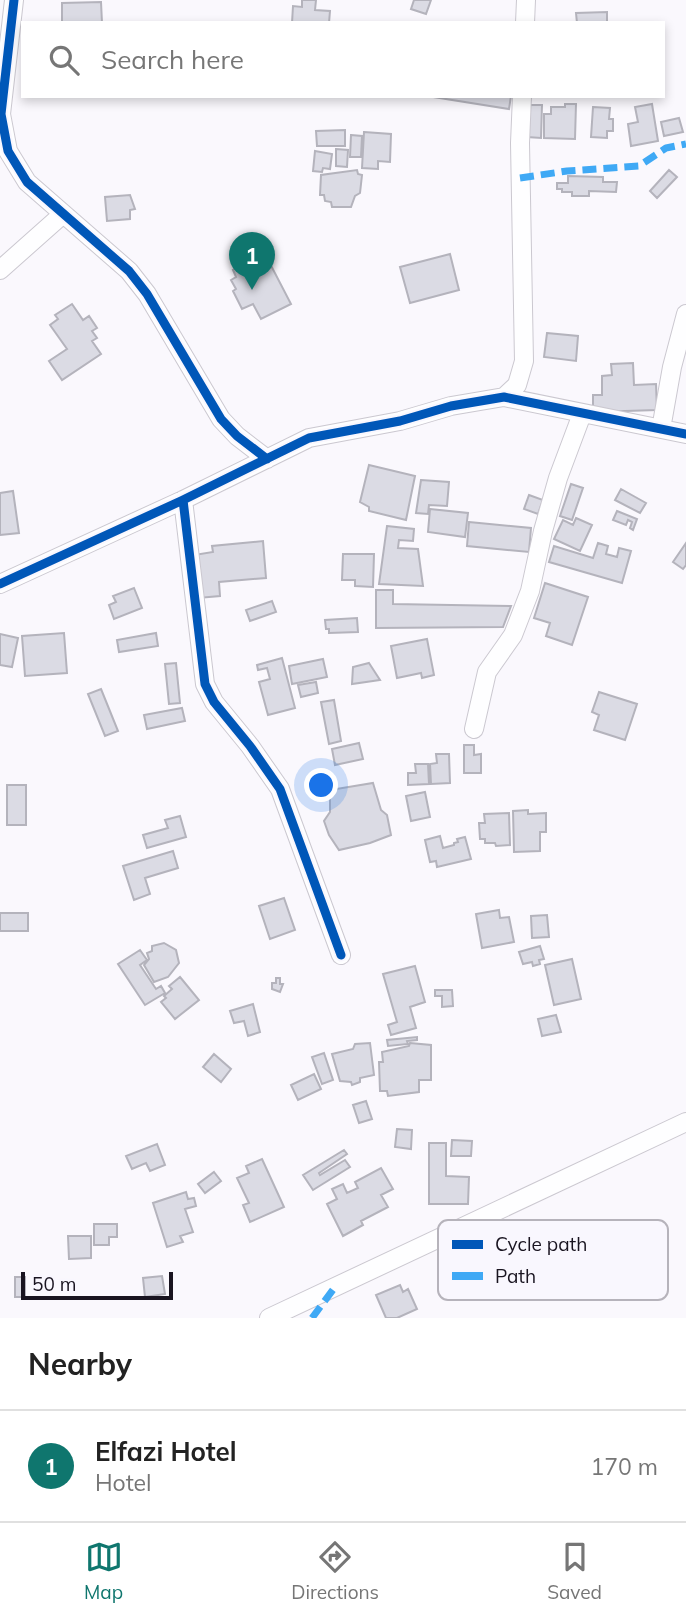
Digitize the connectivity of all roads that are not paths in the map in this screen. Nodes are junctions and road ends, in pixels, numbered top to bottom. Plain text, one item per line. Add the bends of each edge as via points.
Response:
1 (14, 0) edge
2 (526, 0) edge
3 (525, 21) edge
4 (522, 98) edge
5 (63, 214) junction
6 (0, 270) edge
7 (686, 314) edge
8 (504, 397) junction
9 (582, 414) junction
10 (661, 429) junction
11 (686, 434) edge
12 (267, 459) junction
13 (183, 500) junction
14 (0, 584) edge
15 (474, 729) dead end
16 (341, 955) dead end
17 (686, 1122) edge
18 (478, 1220) edge
19 (438, 1239) edge
20 (269, 1318) edge

1 - 5 street via 1,114 8,152 27,182
2 - 3 street
4 - 8 street via 524,361 517,385
5 - 6 street
5 - 12 street via 129,271 221,419
7 - 10 street
8 - 9 street
8 - 12 street via 309,438
9 - 10 street
9 - 15 street via 554,491 530,591 513,635 487,671
10 - 11 street
12 - 13 street
13 - 14 street
13 - 16 street via 205,684 280,789
17 - 18 street
19 - 20 street

